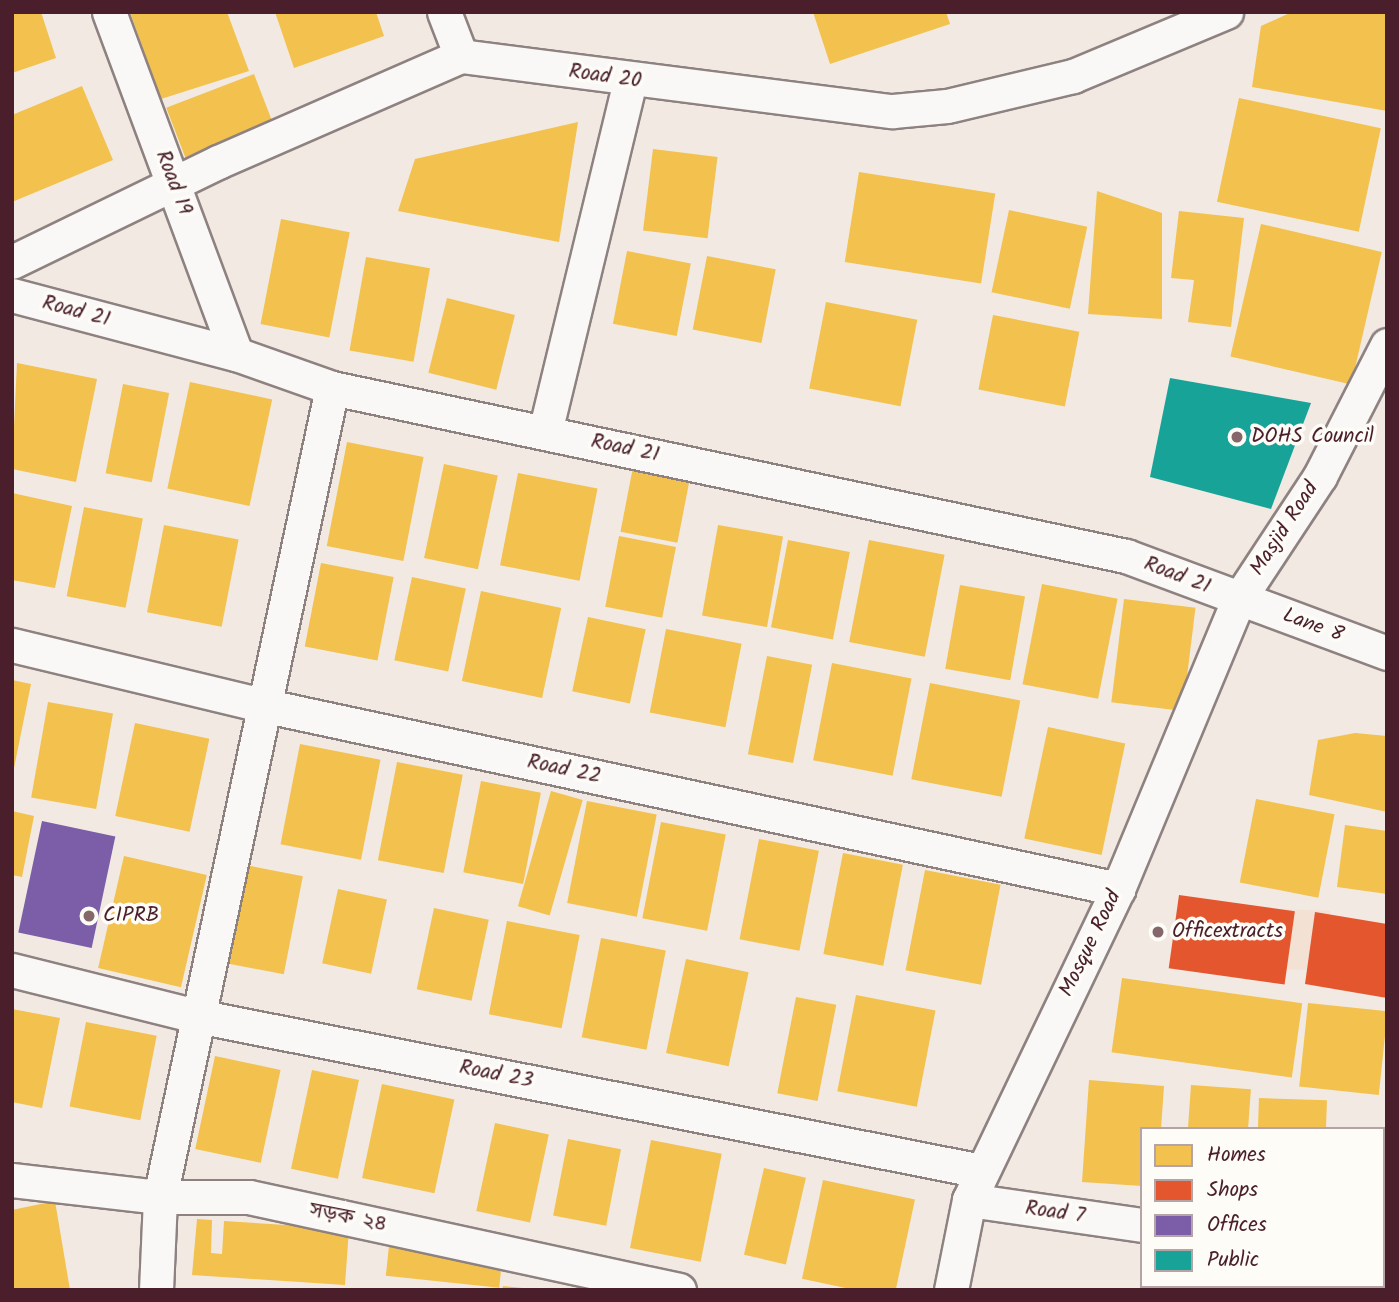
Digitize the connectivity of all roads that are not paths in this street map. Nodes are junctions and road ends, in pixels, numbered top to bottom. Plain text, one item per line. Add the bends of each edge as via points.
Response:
1 (109, 12) edge
2 (444, 12) edge
3 (1226, 12) edge
4 (461, 57) junction
5 (630, 81) junction
6 (174, 185) junction
7 (12, 262) edge
8 (12, 295) edge
9 (1387, 345) edge
10 (236, 354) junction
11 (332, 388) junction
12 (545, 432) junction
13 (1239, 599) junction
14 (12, 645) edge
15 (1387, 653) edge
16 (262, 705) junction
17 (1118, 889) junction
18 (12, 970) edge
19 (197, 1016) junction
20 (12, 1180) edge
21 (975, 1186) junction
22 (160, 1197) junction
23 (1140, 1225) edge
24 (156, 1290) edge
25 (679, 1290) edge
26 (951, 1290) edge

1 - 6 street, Road 19
2 - 4 street
3 - 5 street, Road 20 via 1073,76 947,106 893,111
4 - 5 street, Road 20
4 - 6 street
5 - 12 street
6 - 7 street
6 - 10 street, Road 19
8 - 10 street, Road 21
9 - 13 street, Masjid Road via 1320,476
10 - 11 street, Road 21
11 - 12 street, Road 21
11 - 16 street
12 - 13 street, Road 21 via 1126,556
13 - 15 street, Lane 8
13 - 17 street, Mosque Road
14 - 16 street, Road 22
16 - 17 street, Road 22
16 - 19 street
17 - 21 street, Mosque Road
18 - 19 street, Road 23
19 - 21 street, Road 23
19 - 22 street
20 - 22 street, সড়ক ২৪
21 - 23 street, Road 7
21 - 26 street, Mosque Road
22 - 24 street
22 - 25 street, সড়ক ২৪ via 249,1197

